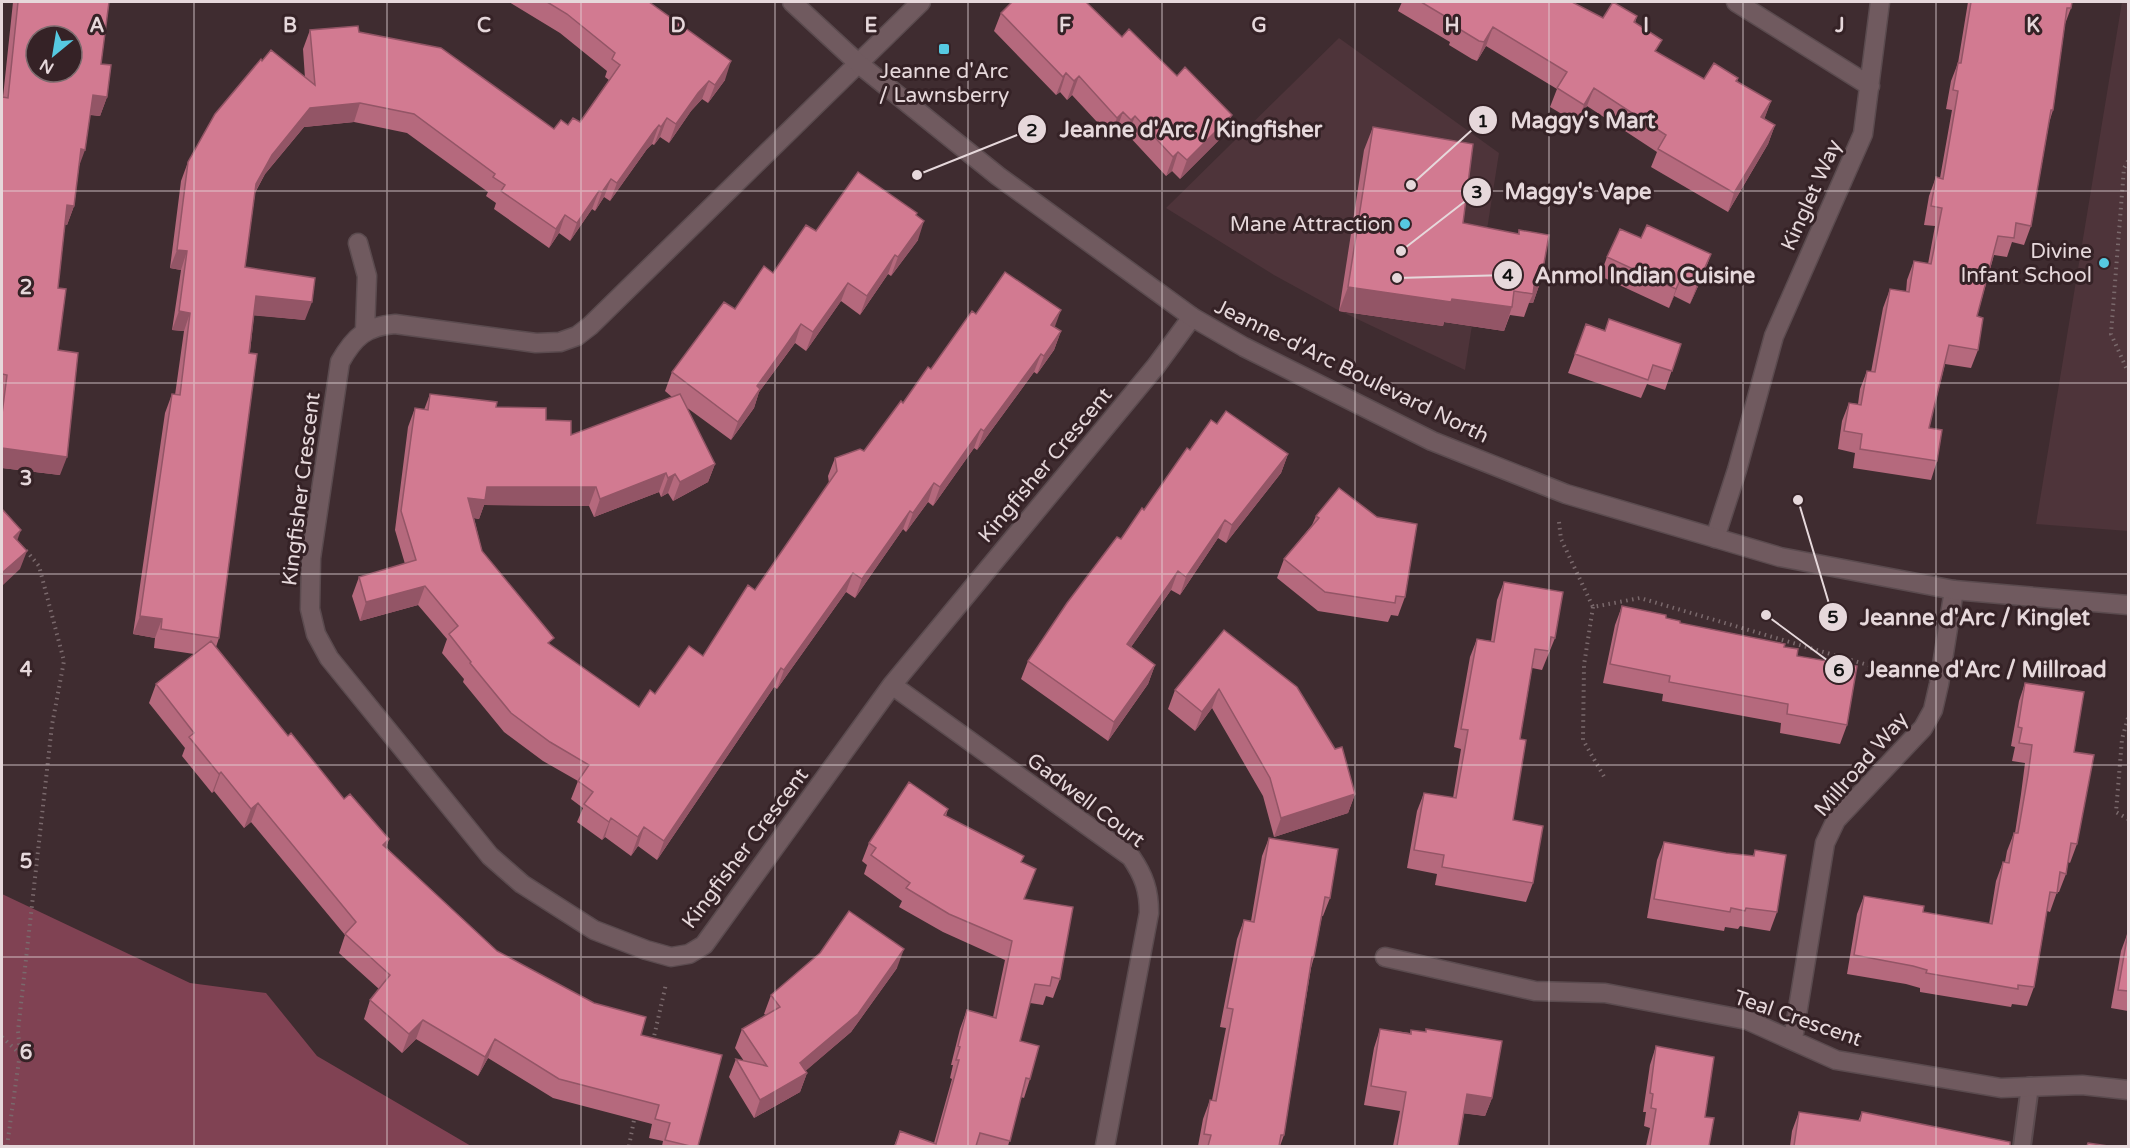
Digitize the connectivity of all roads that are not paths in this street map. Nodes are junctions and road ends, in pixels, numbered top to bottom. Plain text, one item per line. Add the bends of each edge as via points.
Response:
1 (792, 2) edge
2 (921, 2) edge
3 (1736, 2) edge
4 (1880, 2) edge
5 (859, 64) junction
6 (1869, 86) junction
7 (358, 243) dead end
8 (1192, 317) junction
9 (364, 330) junction
10 (1715, 538) junction
11 (1954, 590) junction
12 (2128, 604) edge
13 (892, 685) junction
14 (1385, 957) dead end
15 (1793, 1040) junction
16 (2030, 1086) junction
17 (2128, 1090) edge
18 (1105, 1146) edge
19 (2022, 1146) edge

1 - 5 street, Jeanne-d'Arc Boulevard North
2 - 5 street
3 - 6 street
4 - 6 street, Kinglet Way
5 - 8 street, Jeanne-d'Arc Boulevard North via 998,176
5 - 9 street via 577,336 560,342 536,343 395,324
6 - 10 street, Kinglet Way via 1863,134 1773,336
7 - 9 street via 367,276
8 - 10 street, Jeanne-d'Arc Boulevard North via 1432,441 1566,495
8 - 13 street, Kingfisher Crescent
9 - 13 street, Kingfisher Crescent via 340,362 319,490 310,558 310,609 316,634 329,658 490,856 522,885 594,930 671,957 688,954 704,945
10 - 11 street, Jeanne-d'Arc Boulevard North via 1780,557
11 - 12 street, Jeanne-d'Arc Boulevard North
11 - 15 street, Millroad Way via 1933,710 1923,728 1836,820 1825,843
13 - 18 street, Gadwell Court via 1131,857 1143,875 1149,913
14 - 15 street, Teal Crescent via 1535,991 1605,993 1747,1020
15 - 16 street, Teal Crescent via 1836,1059 2001,1088
16 - 17 street, Teal Crescent via 2082,1085
16 - 19 lane

